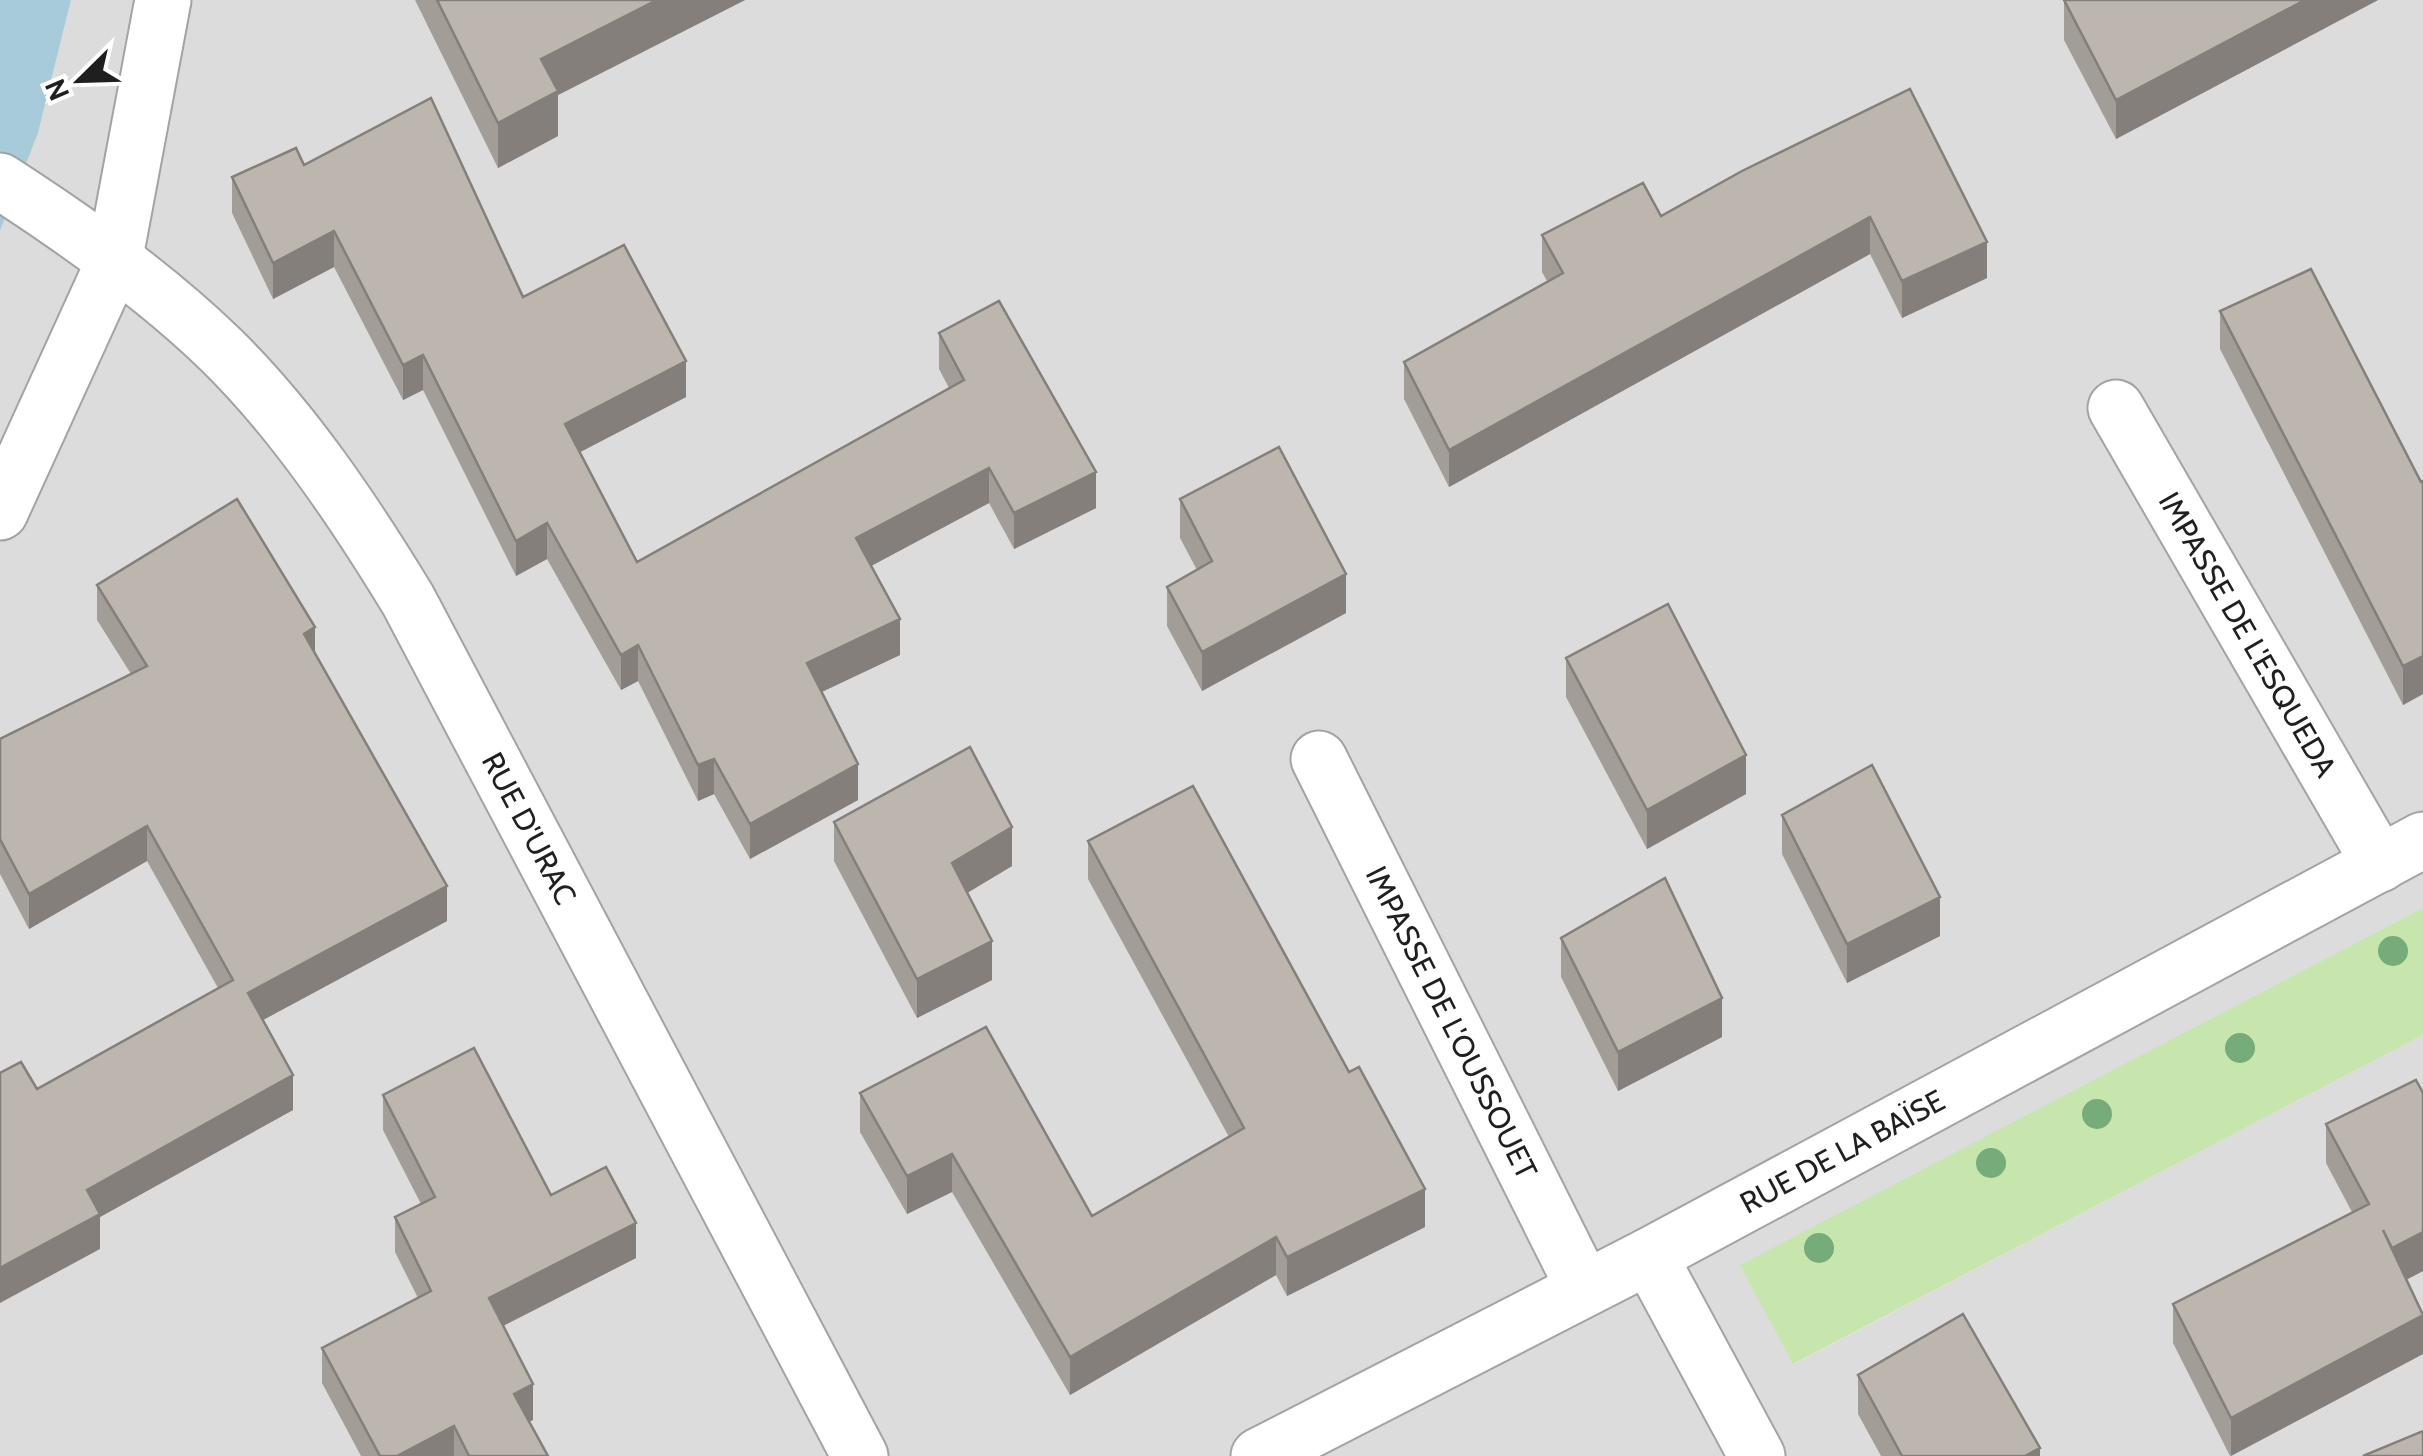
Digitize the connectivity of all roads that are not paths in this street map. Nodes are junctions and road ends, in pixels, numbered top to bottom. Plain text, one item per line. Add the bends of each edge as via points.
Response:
1 (162, 0) edge
2 (0, 181) edge
3 (114, 262) junction
4 (2116, 408) dead end
5 (0, 512) edge
6 (1319, 759) dead end
7 (2402, 852) edge
8 (1649, 1256) junction
9 (1584, 1288) junction
10 (860, 1456) edge
11 (1258, 1456) edge
12 (1757, 1456) edge

1 - 3 street
2 - 3 street, RUE D'URAC
3 - 5 street
3 - 10 street, RUE D'URAC via 220,349 348,500 408,600
4 - 7 street, IMPASSE DE L'ESQUEDA
6 - 9 street, IMPASSE DE L'OUSSOUET
7 - 8 street, RUE DE LA BAÏSE
8 - 9 street, RUE DE LA BAÏSE
8 - 12 street
9 - 11 street, RUE DE LA BAÏSE

